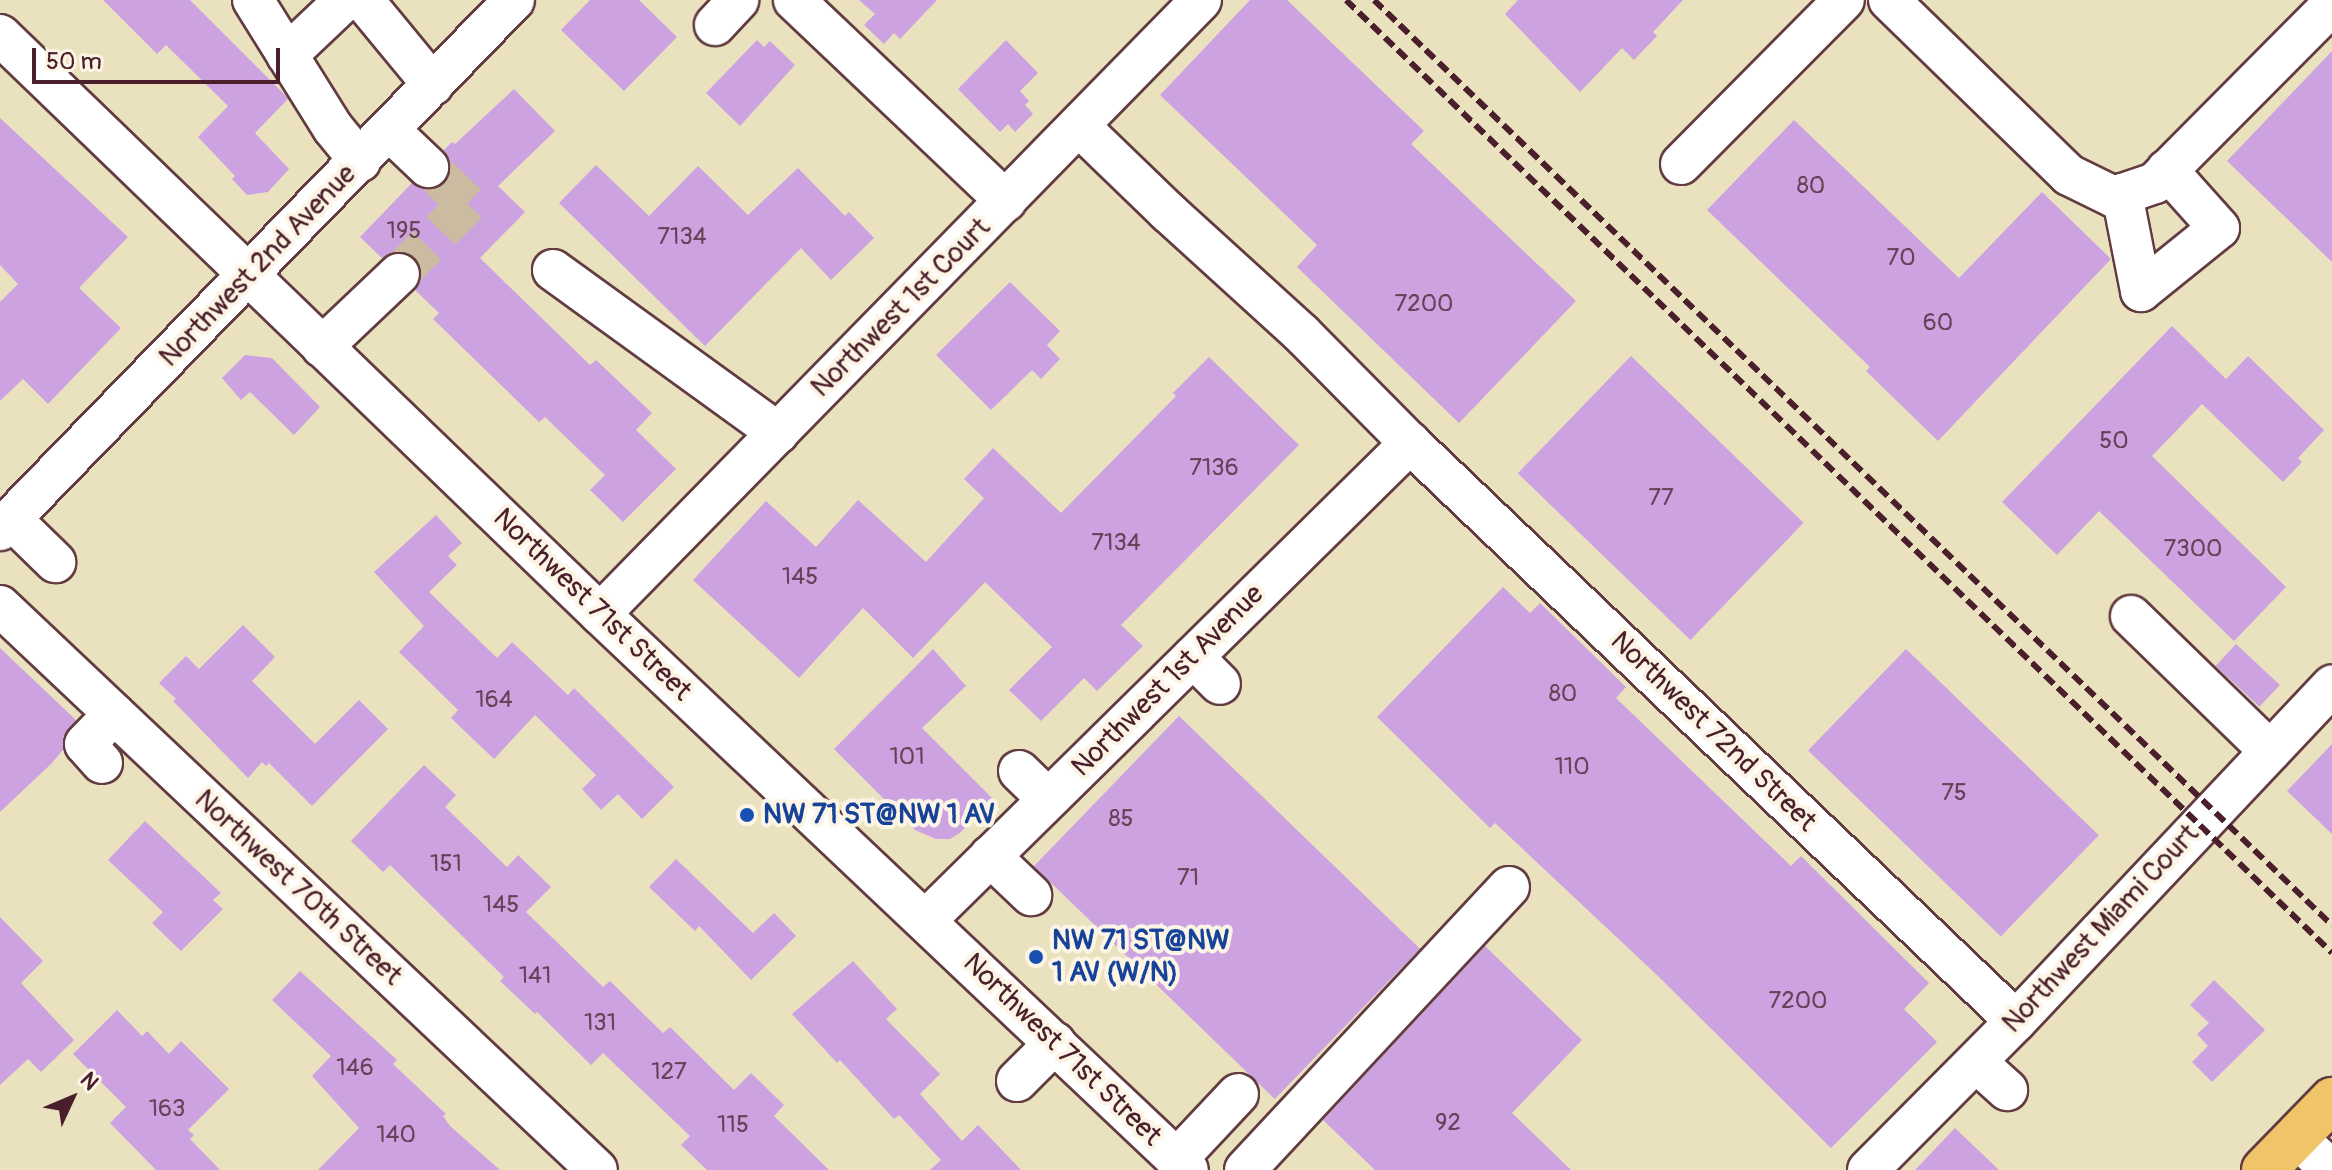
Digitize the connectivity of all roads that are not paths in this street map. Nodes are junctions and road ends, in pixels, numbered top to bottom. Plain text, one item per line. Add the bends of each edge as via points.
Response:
1 (253, 0) edge
2 (345, 0) edge
3 (363, 0) edge
4 (794, 0) edge
5 (1201, 0) edge
6 (1844, 0) edge
7 (1889, 0) edge
8 (506, 3) edge
9 (2332, 5) edge
10 (0, 35) edge
11 (287, 55) junction
12 (433, 85) junction
13 (1079, 126) junction
14 (389, 130) junction
15 (360, 161) junction
16 (1681, 164) dead end
17 (428, 167) tunnel mouth
18 (2167, 170) junction
19 (2118, 195) junction
20 (1006, 201) junction
21 (553, 270) dead end
22 (399, 274) tunnel mouth
23 (248, 277) junction
24 (322, 347) junction
25 (778, 433) junction
26 (1410, 443) junction
27 (6, 525) edge
28 (55, 562) dead end
29 (0, 606) edge
30 (600, 614) junction
31 (2131, 616) dead end
32 (2332, 686) edge
33 (114, 714) junction
34 (2270, 751) junction
35 (102, 763) dead end
36 (1019, 771) dead end
37 (1048, 799) junction
38 (990, 856) junction
39 (1509, 887) dead end
40 (1031, 895) dead end
41 (926, 920) junction
42 (2016, 1021) junction
43 (1055, 1043) junction
44 (1976, 1062) junction
45 (1017, 1081) dead end
46 (2007, 1090) dead end
47 (1238, 1094) dead end
48 (2332, 1100) edge
49 (2296, 1137) junction
50 (1183, 1165) edge
51 (597, 1170) edge
52 (1245, 1170) edge
53 (1868, 1170) edge
54 (2264, 1170) edge
55 (2331, 1170) edge

1 - 11 street
2 - 11 street
3 - 12 street
4 - 20 street
5 - 13 street, Northwest 1st Court
6 - 16 street
7 - 19 street via 2069,175
8 - 12 street, Northwest 2nd Avenue
9 - 18 street
10 - 23 street, Northwest 71st Street
11 - 15 street
12 - 14 street, Northwest 2nd Avenue
13 - 20 street, Northwest 1st Court
13 - 26 street, Northwest 72nd Street via 1302,334
14 - 15 street, Northwest 2nd Avenue
14 - 17 street
15 - 23 street, Northwest 2nd Avenue
18 - 19 street via 2155,183
18 - 19 street via 2219,228 2141,291
20 - 25 street, Northwest 1st Court
21 - 25 street
22 - 24 street
23 - 24 street, Northwest 71st Street
23 - 27 street, Northwest 2nd Avenue
24 - 30 street, Northwest 71st Street
25 - 30 street, Northwest 1st Court
26 - 37 street, Northwest 1st Avenue via 1207,671
26 - 42 street, Northwest 72nd Street
27 - 28 street
29 - 33 street, Northwest 70th Street
30 - 41 street, Northwest 71st Street
31 - 34 street
32 - 34 street, Northwest Miami Court
33 - 35 street via 85,744
33 - 51 street, Northwest 70th Street
34 - 42 street, Northwest Miami Court
36 - 37 street
37 - 38 street, Northwest 1st Avenue
38 - 40 street
38 - 41 street, Northwest 1st Avenue
39 - 52 street
41 - 43 street, Northwest 71st Street
42 - 44 street, Northwest Miami Court
43 - 45 street
43 - 50 street, Northwest 71st Street
44 - 46 street
44 - 53 street, Northwest Miami Court
47 - 50 street
48 - 49 main road
49 - 54 main road
49 - 55 street

